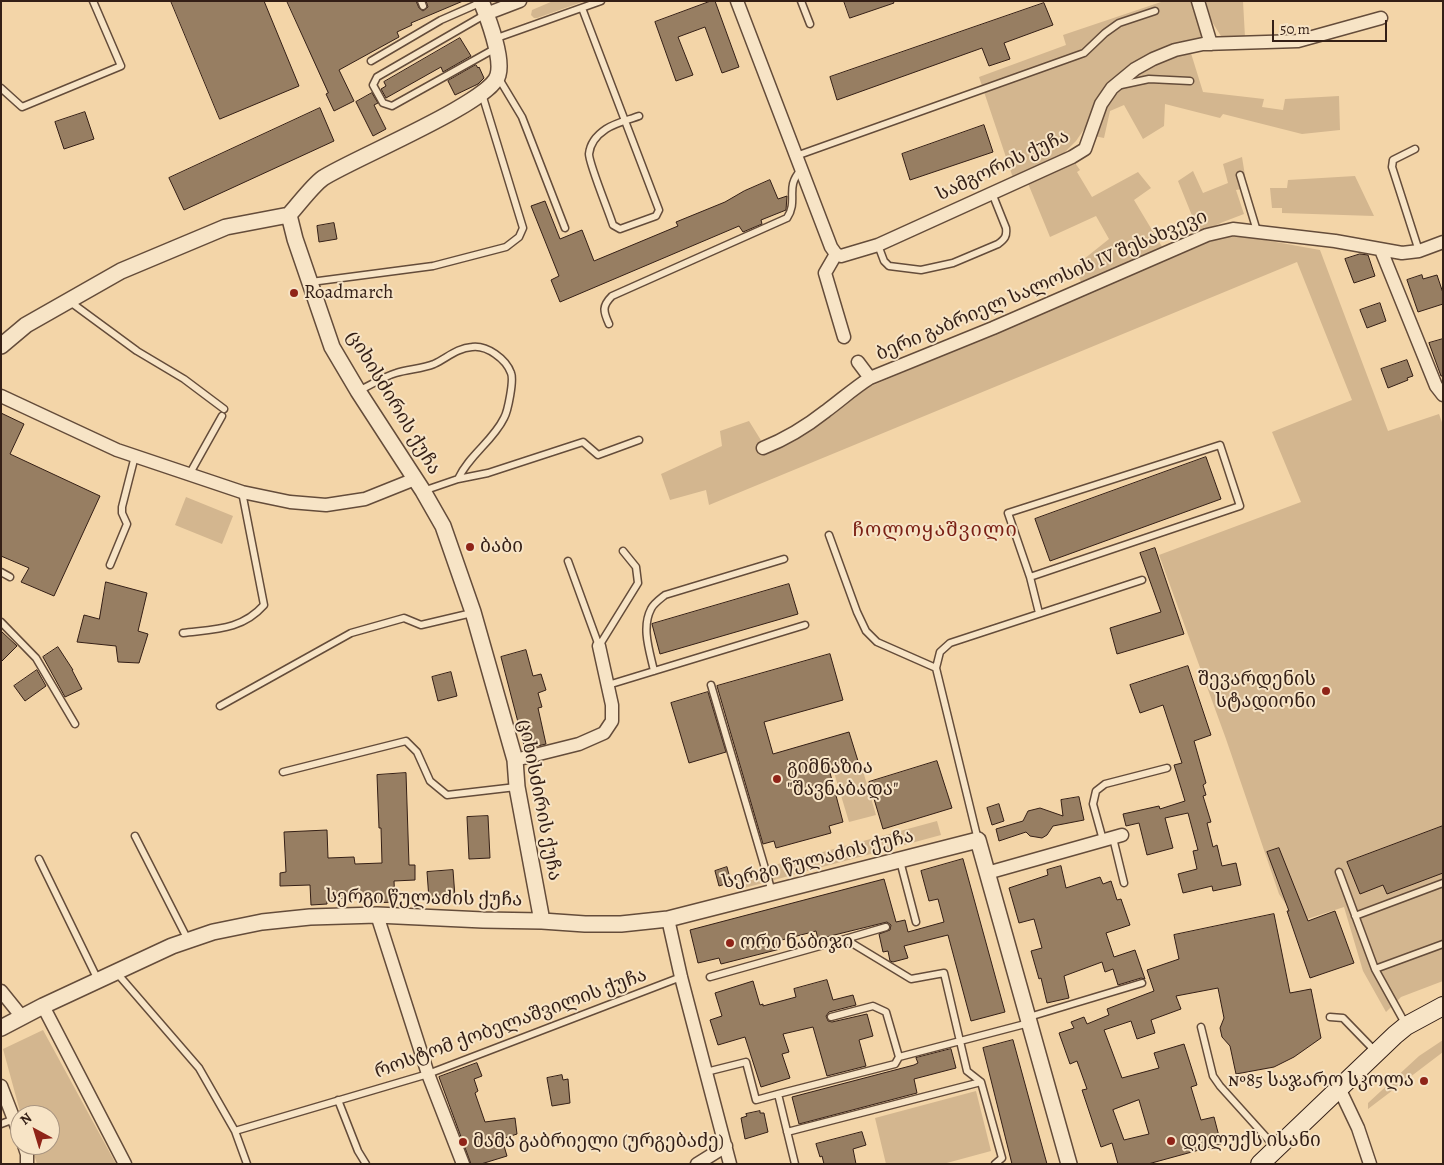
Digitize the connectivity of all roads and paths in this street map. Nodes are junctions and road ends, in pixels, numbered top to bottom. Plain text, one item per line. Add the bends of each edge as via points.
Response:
1 (94, 1) edge
2 (520, 1) edge
3 (601, 1) edge
4 (737, 1) edge
5 (801, 1) edge
6 (1198, 1) edge
7 (483, 6) edge
8 (582, 8) junction
9 (1155, 11) dead end
10 (1381, 18) dead end
11 (810, 24) dead end
12 (494, 44) junction
13 (1211, 44) junction
14 (370, 61) dead end
15 (498, 77) junction
16 (1190, 82) dead end
17 (1, 88) edge
18 (482, 93) junction
19 (1108, 94) junction
20 (639, 116) dead end
21 (626, 121) junction
22 (1416, 149) dead end
23 (796, 156) junction
24 (801, 170) junction
25 (1240, 175) dead end
26 (992, 193) junction
27 (289, 214) junction
28 (565, 228) dead end
29 (1257, 232) junction
30 (1443, 242) edge
31 (878, 245) junction
32 (1381, 250) junction
33 (1419, 251) junction
34 (836, 254) junction
35 (309, 282) junction
36 (68, 301) junction
37 (608, 324) dead end
38 (844, 337) dead end
39 (1, 346) edge
40 (858, 362) dead end
41 (870, 378) junction
42 (358, 391) junction
43 (1443, 395) edge
44 (1, 396) edge
45 (639, 440) dead end
46 (763, 448) dead end
47 (135, 456) junction
48 (189, 475) junction
49 (458, 479) junction
50 (419, 485) junction
51 (242, 492) junction
52 (829, 534) dead end
53 (624, 551) dead end
54 (784, 559) dead end
55 (568, 561) dead end
56 (110, 565) dead end
57 (1, 572) edge
58 (10, 577) dead end
59 (1030, 577) junction
60 (1142, 580) dead end
61 (473, 612) junction
62 (1039, 614) junction
63 (1, 622) edge
64 (805, 625) dead end
65 (183, 632) dead end
66 (599, 646) junction
67 (936, 668) junction
68 (654, 671) junction
69 (608, 684) junction
70 (711, 685) dead end
71 (220, 706) dead end
72 (75, 724) dead end
73 (515, 760) junction
74 (1167, 768) dead end
75 (283, 772) dead end
76 (518, 787) junction
77 (135, 836) dead end
78 (1113, 838) junction
79 (978, 840) junction
80 (39, 858) dead end
81 (899, 860) junction
82 (1339, 872) dead end
83 (987, 873) junction
84 (1124, 883) dead end
85 (1443, 883) edge
86 (772, 892) junction
87 (377, 915) junction
88 (1355, 916) junction
89 (668, 919) junction
90 (542, 921) junction
91 (916, 922) dead end
92 (886, 927) dead end
93 (845, 939) junction
94 (188, 940) junction
95 (1443, 944) edge
96 (1375, 969) junction
97 (116, 972) junction
98 (681, 977) junction
99 (710, 977) dead end
100 (98, 980) junction
101 (1142, 983) dead end
102 (1, 991) edge
103 (42, 1006) junction
104 (1443, 1006) edge
105 (22, 1017) junction
106 (831, 1017) dead end
107 (1330, 1017) dead end
108 (1028, 1020) junction
109 (1406, 1026) junction
110 (1201, 1027) dead end
111 (1, 1028) edge
112 (960, 1041) junction
113 (1377, 1053) junction
114 (899, 1057) junction
115 (706, 1072) junction
116 (428, 1074) junction
117 (980, 1082) junction
118 (1, 1086) edge
119 (1340, 1088) junction
120 (778, 1094) junction
121 (338, 1100) junction
122 (10, 1108) edge
123 (235, 1131) junction
124 (788, 1132) junction
125 (726, 1146) junction
126 (1276, 1148) junction
127 (125, 1164) edge
128 (246, 1164) edge
129 (366, 1164) edge
130 (463, 1164) edge
131 (697, 1164) edge
132 (730, 1164) edge
133 (795, 1164) edge
134 (996, 1164) edge
135 (1068, 1164) edge
136 (1260, 1164) edge
137 (1370, 1164) edge

1 - 17 lane via 121,66 22,107
2 - 7 street
3 - 8 lane
4 - 23 street
5 - 11 lane
6 - 13 street
7 - 12 street
7 - 12 lane via 377,77 373,85 383,103 392,106
7 - 14 lane via 441,20
8 - 12 lane
8 - 21 lane
9 - 23 lane via 1119,24 1084,53
10 - 13 street, სამგორის ქუჩა via 1298,41
12 - 15 street via 500,64
13 - 19 street, სამგორის ქუჩა via 1175,50 1153,59 1135,69
15 - 18 street
15 - 28 lane via 522,118
16 - 19 lane via 1149,78 1123,84
18 - 27 street via 322,179
18 - 35 lane via 524,228 519,237 506,247 433,266
19 - 26 street, სამგორის ქუჩა via 1084,149
20 - 21 lane
21 - 21 lane via 659,210 656,216 620,229 613,225 589,157 591,145 598,135
22 - 33 lane via 1394,160 1392,167
23 - 24 street
24 - 34 street
24 - 37 lane via 793,181 793,206 788,218 612,296 605,303
25 - 29 lane
26 - 31 street, სამგორის ქუჩა
26 - 31 lane via 1007,234 998,244 953,263 921,270 889,266
27 - 35 street, ციხისძირის ქუჩა
27 - 36 street via 226,227 121,271
29 - 32 street, ბერი გაბრიელ სალოსის IV შესახვევი
29 - 41 street, ბერი გაბრიელ სალოსის IV შესახვევი via 1234,228 1207,235
30 - 33 street, ბერი გაბრიელ სალოსის IV შესახვევი
31 - 34 street, სამგორის ქუჩა via 841,256
32 - 33 street, ბერი გაბრიელ სალოსის IV შესახვევი
32 - 43 street via 1436,386
34 - 38 street via 825,273
35 - 42 street, ციხისძირის ქუჩა via 332,347
36 - 39 street via 26,324
36 - 48 lane via 137,351 184,379 223,412
40 - 41 street
41 - 46 street, ბერი გაბრიელ სალოსის IV შესახვევი via 780,442
42 - 49 lane via 396,373 433,364 473,346 490,350 506,363 512,374 505,417 490,439 464,466
42 - 50 street, ციხისძირის ქუჩა
44 - 47 street
45 - 49 lane via 598,455 583,442 488,473
47 - 48 street
47 - 56 lane via 122,507 127,524
48 - 51 street
49 - 50 lane
50 - 51 street via 326,505 290,502
50 - 61 street, ციხისძირის ქუჩა via 443,526
51 - 65 lane via 264,605 255,616 228,628
52 - 67 lane via 866,631 877,642
53 - 66 lane via 636,567 638,583
54 - 68 lane via 665,595 651,608 647,625
55 - 66 lane
57 - 58 lane
59 - 59 lane via 1008,513 1220,445 1240,506
59 - 62 lane
60 - 62 lane
61 - 71 lane via 421,625 404,618 351,634
61 - 73 street, ციხისძირის ქუჩა
62 - 67 lane via 950,643 940,652
63 - 72 lane via 36,658
64 - 68 lane
66 - 69 street
67 - 79 lane
68 - 69 lane
69 - 73 street via 612,720 604,733 579,744
70 - 86 lane
73 - 76 street, ციხისძირის ქუჩა
74 - 78 lane via 1105,784 1096,791 1093,804
75 - 76 lane via 406,741 417,752 430,781 446,795
76 - 90 street, ციხისძირის ქუჩა
77 - 94 lane
78 - 83 street
78 - 84 lane
79 - 81 street, სერგი წულაძის ქუჩა
79 - 83 street
80 - 100 lane
81 - 86 street, სერგი წულაძის ქუჩა
81 - 91 lane
82 - 88 lane
83 - 108 street
85 - 88 lane
86 - 89 street, სერგი წულაძის ქუჩა
87 - 90 street, სერგი წულაძის ქუჩა
87 - 94 street, სერგი წულაძის ქუჩა via 262,922
87 - 116 street
88 - 96 lane
89 - 90 street, სერგი წულაძის ქუჩა via 612,924
89 - 98 street
92 - 93 lane
93 - 99 lane
93 - 112 lane via 912,979 944,973
94 - 97 street, სერგი წულაძის ქუჩა
95 - 96 lane
96 - 109 lane
97 - 100 street, სერგი წულაძის ქუჩა
97 - 123 lane via 198,1068
98 - 115 street
98 - 116 lane, როსტომ ქობელაშვილის ქუჩა
100 - 103 street, სერგი წულაძის ქუჩა
101 - 108 lane
102 - 105 street
103 - 105 street, სერგი წულაძის ქუჩა
103 - 127 street
104 - 109 main road
105 - 111 street, სერგი წულაძის ქუჩა
106 - 114 lane via 873,1006 886,1012
107 - 113 lane via 1343,1018
108 - 112 lane
108 - 135 street
109 - 113 main road
110 - 126 lane via 1213,1076
112 - 114 lane
112 - 117 lane via 967,1071
113 - 119 main road
114 - 120 lane via 895,1064
115 - 120 lane via 746,1062 756,1100
115 - 125 street
116 - 121 lane, როსტომ ქობელაშვილის ქუჩა
116 - 130 street
117 - 124 lane
117 - 134 lane via 1002,1158
118 - 122 street
119 - 126 main road
119 - 137 street
120 - 124 lane
121 - 123 lane, როსტომ ქობელაშვილის ქუჩა
121 - 129 lane
123 - 128 lane
124 - 133 lane
125 - 131 street
125 - 132 street
126 - 136 main road

